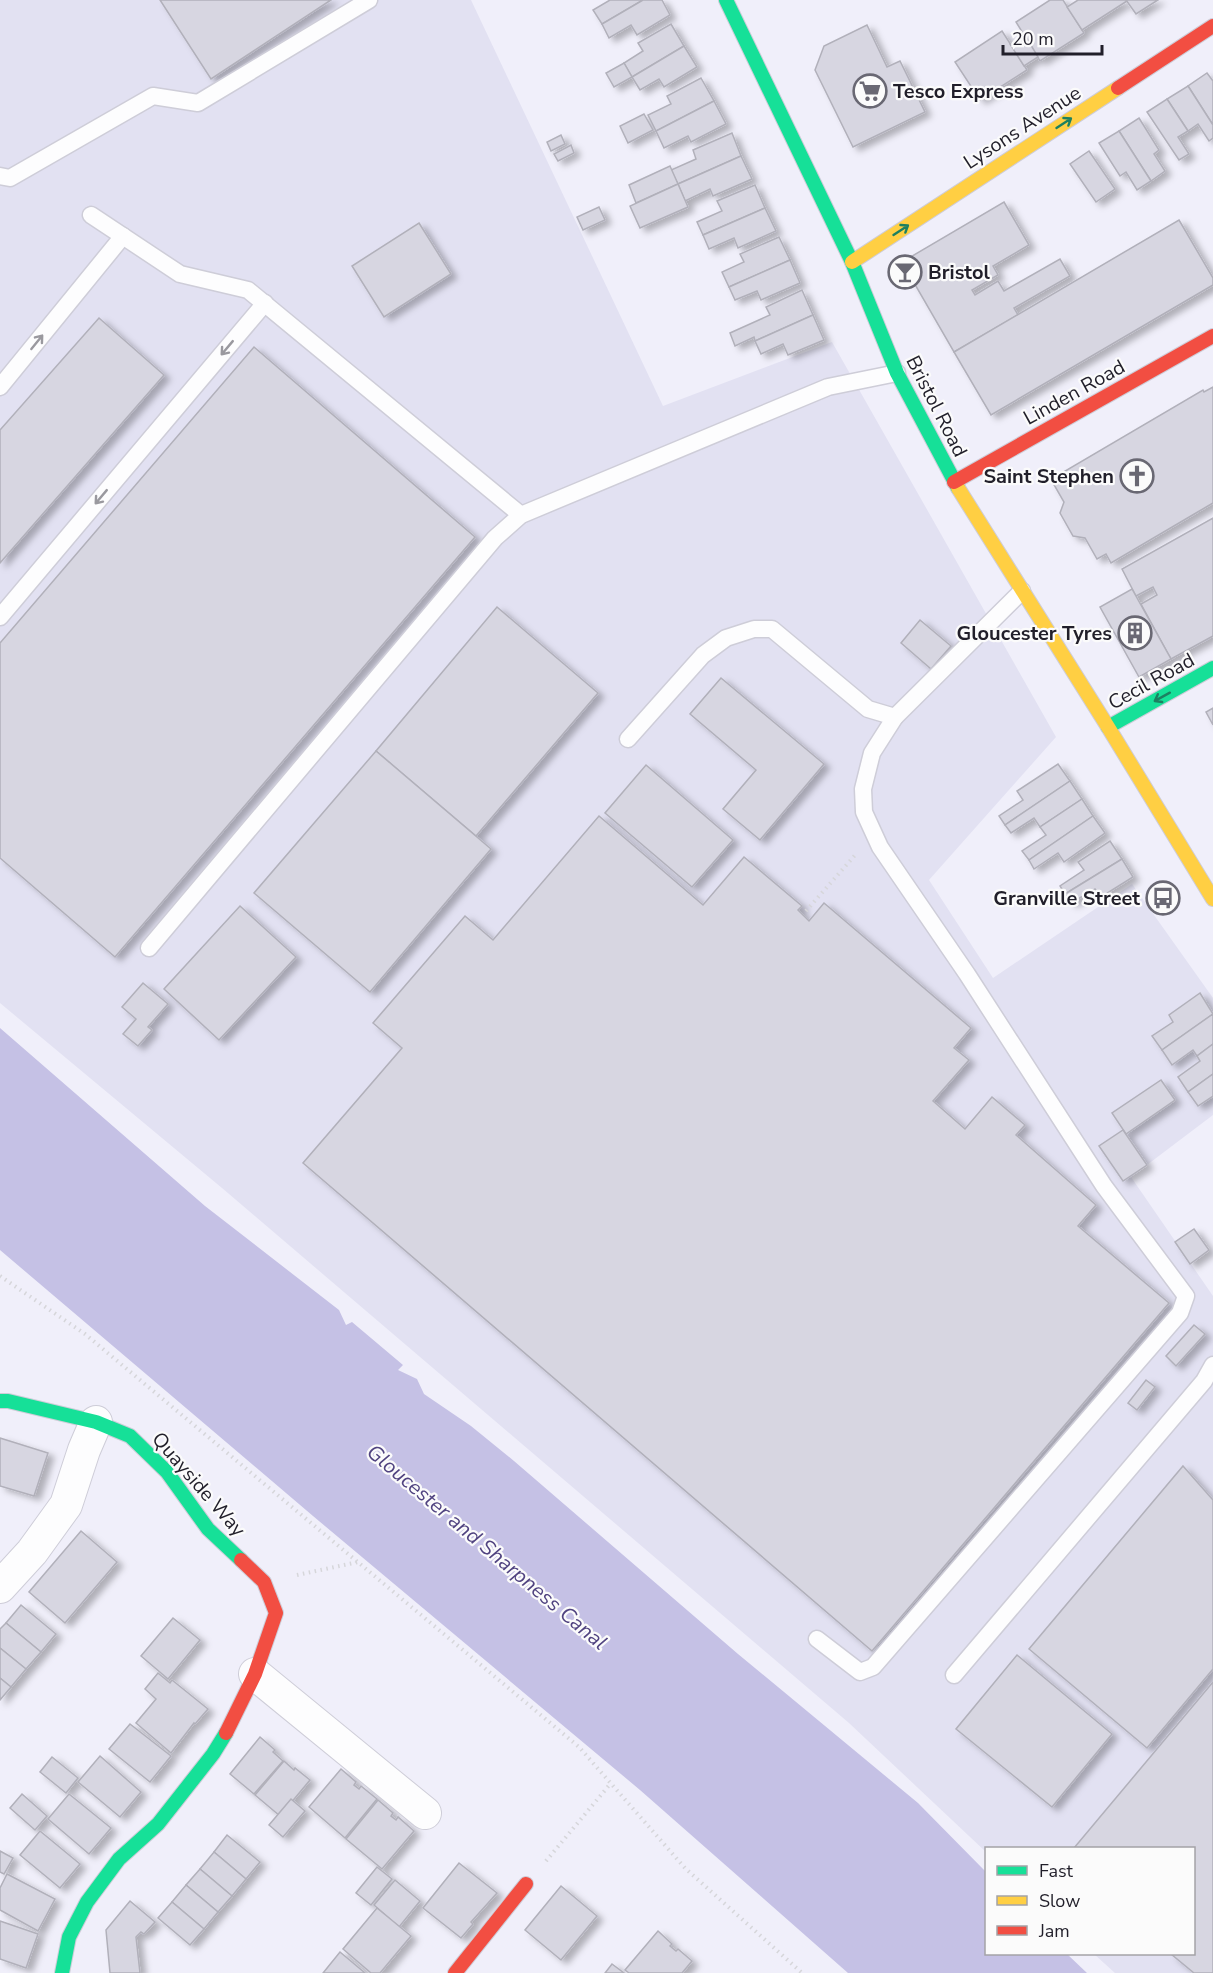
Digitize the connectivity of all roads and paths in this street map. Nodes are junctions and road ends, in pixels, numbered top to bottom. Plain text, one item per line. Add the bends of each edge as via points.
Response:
1 (369, 0) edge
2 (726, 0) edge
3 (1213, 26) edge
4 (0, 176) edge
5 (91, 215) dead end
6 (123, 237) junction
7 (852, 261) junction
8 (265, 303) junction
9 (1213, 336) edge
10 (897, 373) junction
11 (0, 387) edge
12 (954, 482) junction
13 (521, 515) junction
14 (1022, 591) junction
15 (0, 616) edge
16 (1213, 668) edge
17 (895, 717) junction
18 (1108, 727) junction
19 (628, 739) dead end
20 (874, 833) junction
21 (1213, 899) edge
22 (806, 911) dead end
23 (149, 948) dead end
24 (0, 1276) edge
25 (1213, 1365) edge
26 (0, 1401) edge
27 (96, 1422) junction
28 (358, 1562) junction
29 (264, 1582) junction
30 (0, 1587) edge
31 (817, 1639) dead end
32 (255, 1674) junction
33 (954, 1675) dead end
34 (611, 1783) junction
35 (425, 1813) dead end
36 (526, 1884) joint
37 (62, 1973) edge
38 (455, 1973) edge
39 (802, 1973) edge

1 - 4 lane via 198,103 153,96 10,178
2 - 7 street, Bristol Road
7 -> 3 street, Lysons Avenue
5 - 6 lane
6 - 8 lane via 180,274 248,290
11 -> 6 lane
7 - 10 street, Bristol Road
8 - 13 lane
8 -> 15 lane
9 - 12 street, Linden Road
10 - 12 street, Bristol Road
10 - 13 lane via 828,387
12 - 14 street, Bristol Road
13 - 23 lane via 495,538
14 - 17 lane
14 - 18 street, Bristol Road
16 -> 18 street, Cecil Road
17 - 19 lane via 868,709 772,629 754,629 726,638 703,655
17 - 20 lane via 872,753 863,789 864,812
18 - 21 street, Bristol Road
20 - 22 path
20 - 31 lane via 1104,1186 1186,1296 1180,1313 873,1667 860,1672
24 - 28 path via 85,1334
25 - 33 lane via 1204,1381
26 - 27 street, Quayside Way
27 - 29 street, Quayside Way via 130,1436 166,1472 208,1528
27 - 30 street via 66,1505
28 - 29 path
28 - 34 path via 579,1747
29 - 32 street, Quayside Way via 276,1613
32 - 35 street
32 - 37 street, Quayside Way via 213,1754 158,1824 119,1859 87,1902 69,1937
34 - 36 path
34 - 39 path via 685,1868
36 - 38 street

